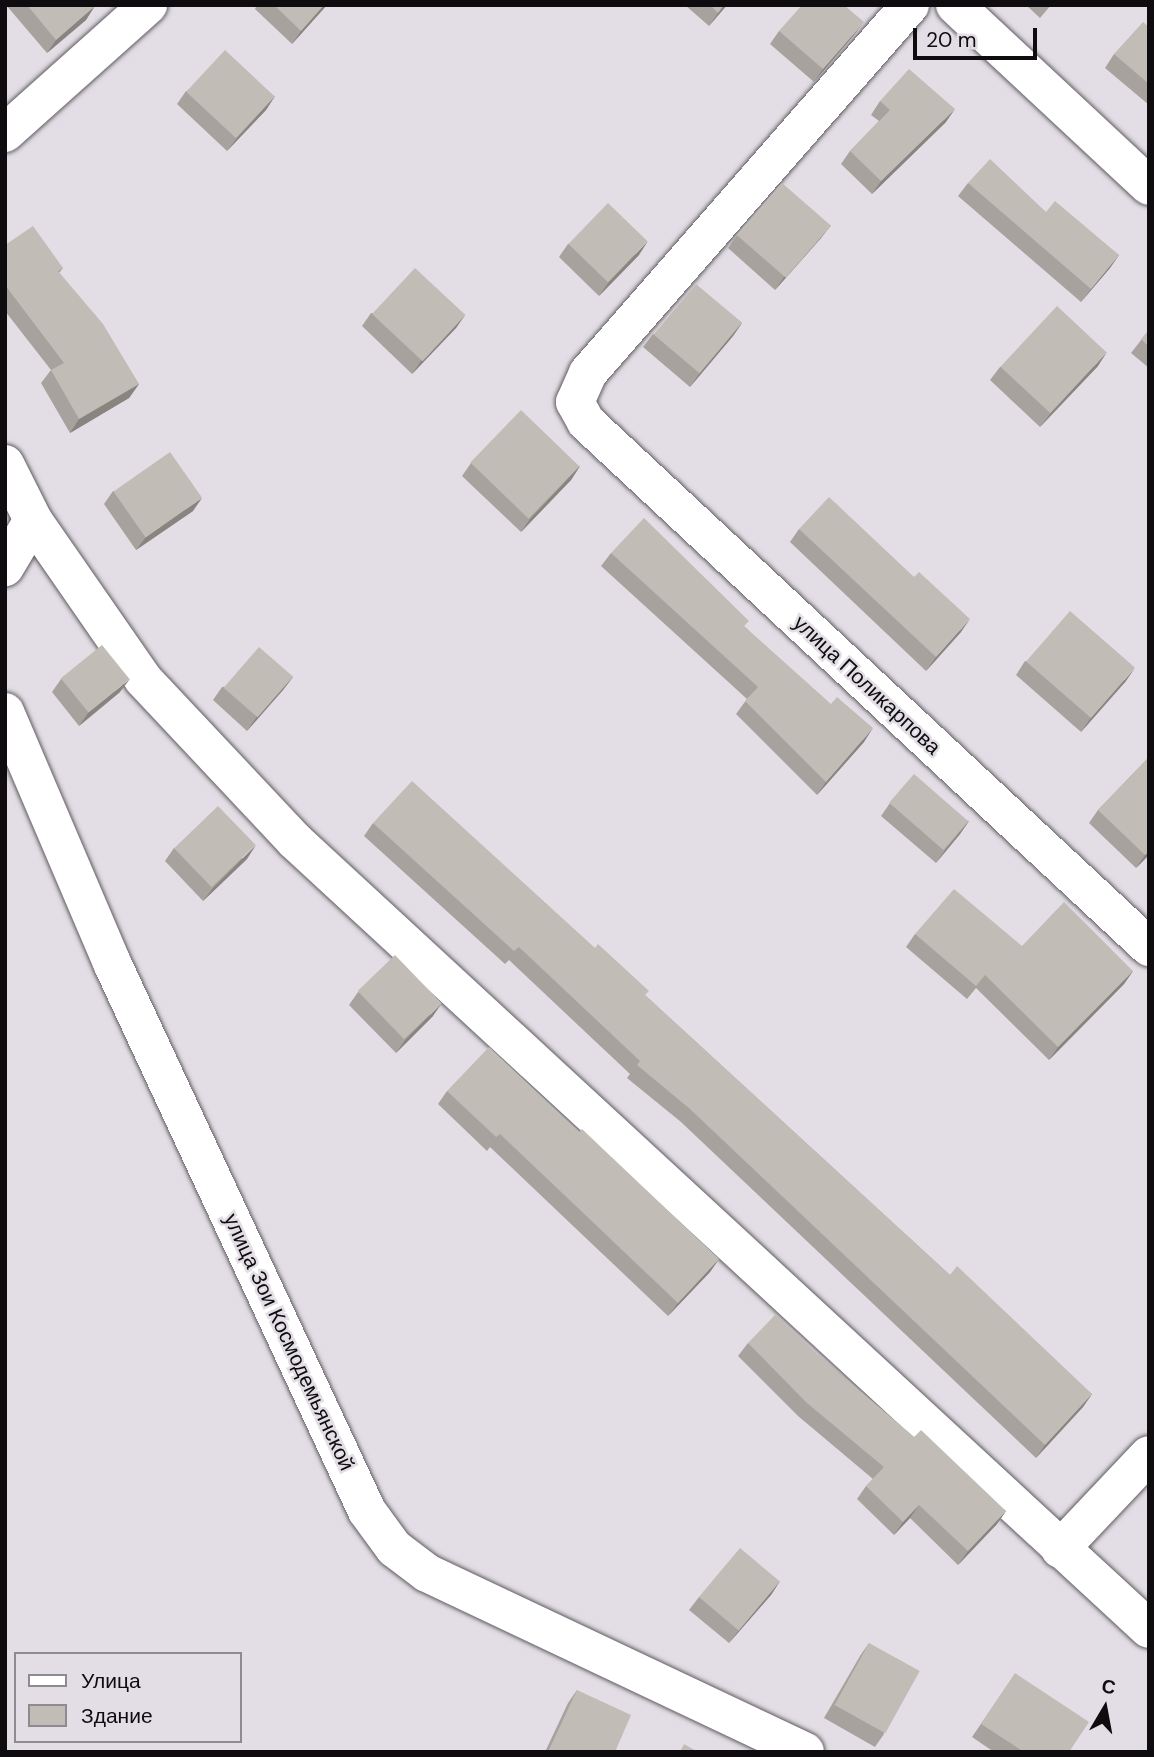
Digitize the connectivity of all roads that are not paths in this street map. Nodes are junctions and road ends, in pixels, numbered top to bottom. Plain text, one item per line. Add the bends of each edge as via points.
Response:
1 (148, 5) edge
2 (910, 5) edge
3 (955, 5) edge
4 (5, 133) edge
5 (1149, 186) edge
6 (5, 464) edge
7 (33, 520) junction
8 (5, 567) edge
9 (5, 712) edge
10 (1149, 947) edge
11 (1149, 1455) edge
12 (1060, 1549) junction
13 (1149, 1629) edge
14 (805, 1752) edge

1 - 4 street
2 - 10 street, улица Поликарпова via 588,373 575,402 586,422
3 - 5 street
6 - 7 street
7 - 8 street
7 - 12 street via 143,679 294,839
9 - 14 street, улица Зои Космодемьянской via 129,1000 367,1511 394,1548 427,1573
11 - 12 street
12 - 13 street

